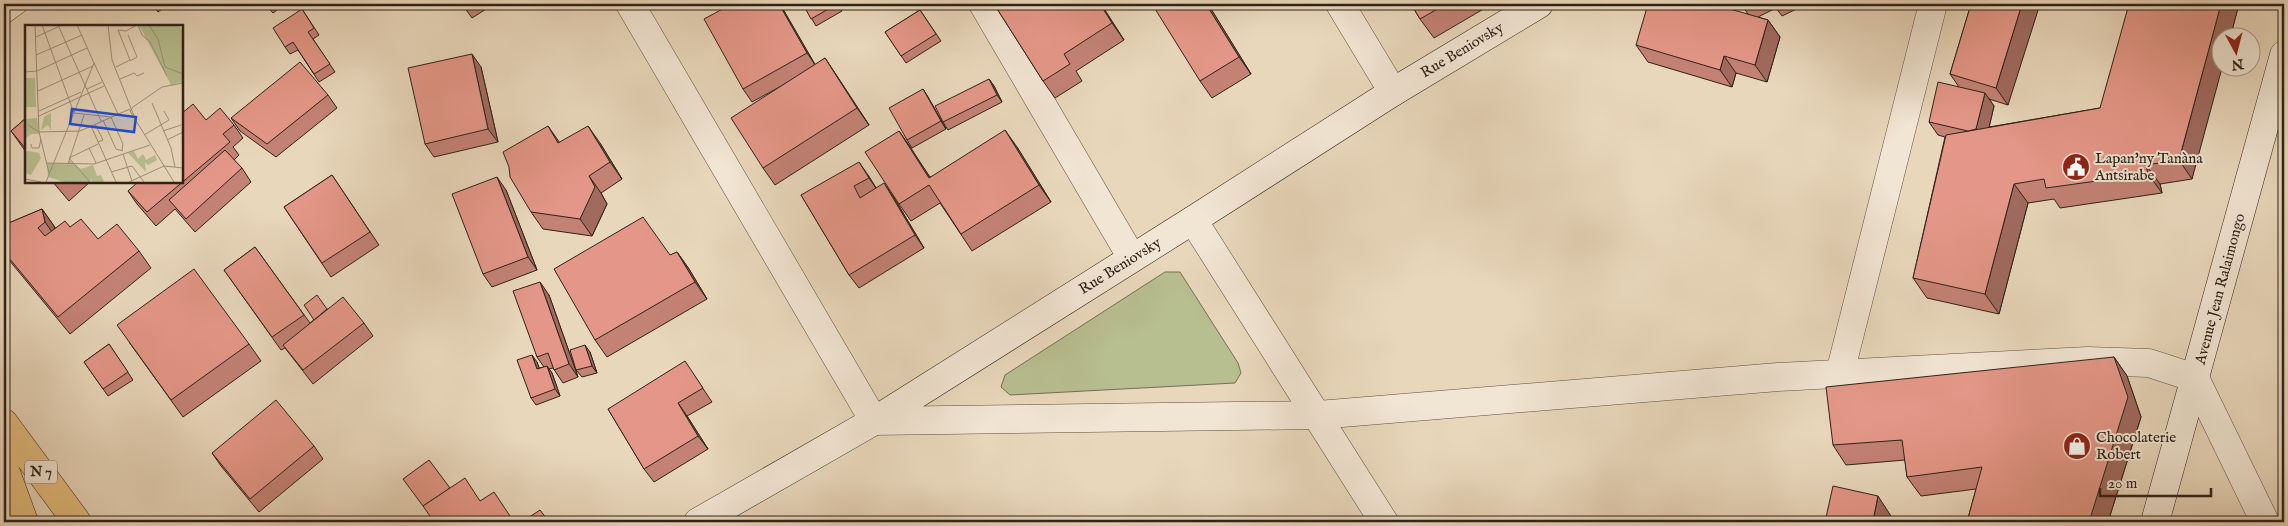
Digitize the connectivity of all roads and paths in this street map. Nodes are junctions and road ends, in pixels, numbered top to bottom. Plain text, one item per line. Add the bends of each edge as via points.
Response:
1 (19, 4) edge
2 (630, 4) edge
3 (983, 4) edge
4 (1340, 4) edge
5 (1539, 4) edge
6 (1933, 4) edge
7 (4, 15) edge
8 (2284, 55) edge
9 (1393, 92) junction
10 (1193, 220) junction
11 (1132, 258) junction
12 (1840, 373) junction
13 (2195, 378) junction
14 (1318, 415) junction
15 (874, 421) junction
16 (4, 423) edge
17 (4, 467) edge
18 (24, 522) edge
19 (78, 522) edge
20 (698, 522) edge
21 (1384, 522) edge
22 (2155, 522) edge
23 (2265, 522) edge

1 - 7 lane
2 - 15 street
3 - 11 street
4 - 9 street
5 - 9 street, Rue Beniovsky
6 - 12 street
8 - 13 street, Avenue Jean Ralaimongo
9 - 10 street, Rue Beniovsky
10 - 11 street, Rue Beniovsky
10 - 14 street
11 - 15 street, Rue Beniovsky
12 - 13 street via 2088,361 2149,363
12 - 14 street
13 - 22 street, Avenue Jean Ralaimongo
13 - 23 street
14 - 15 street
14 - 21 street
15 - 20 street, Rue Beniovsky
16 - 19 main road, N 7
17 - 18 main road, N 7

